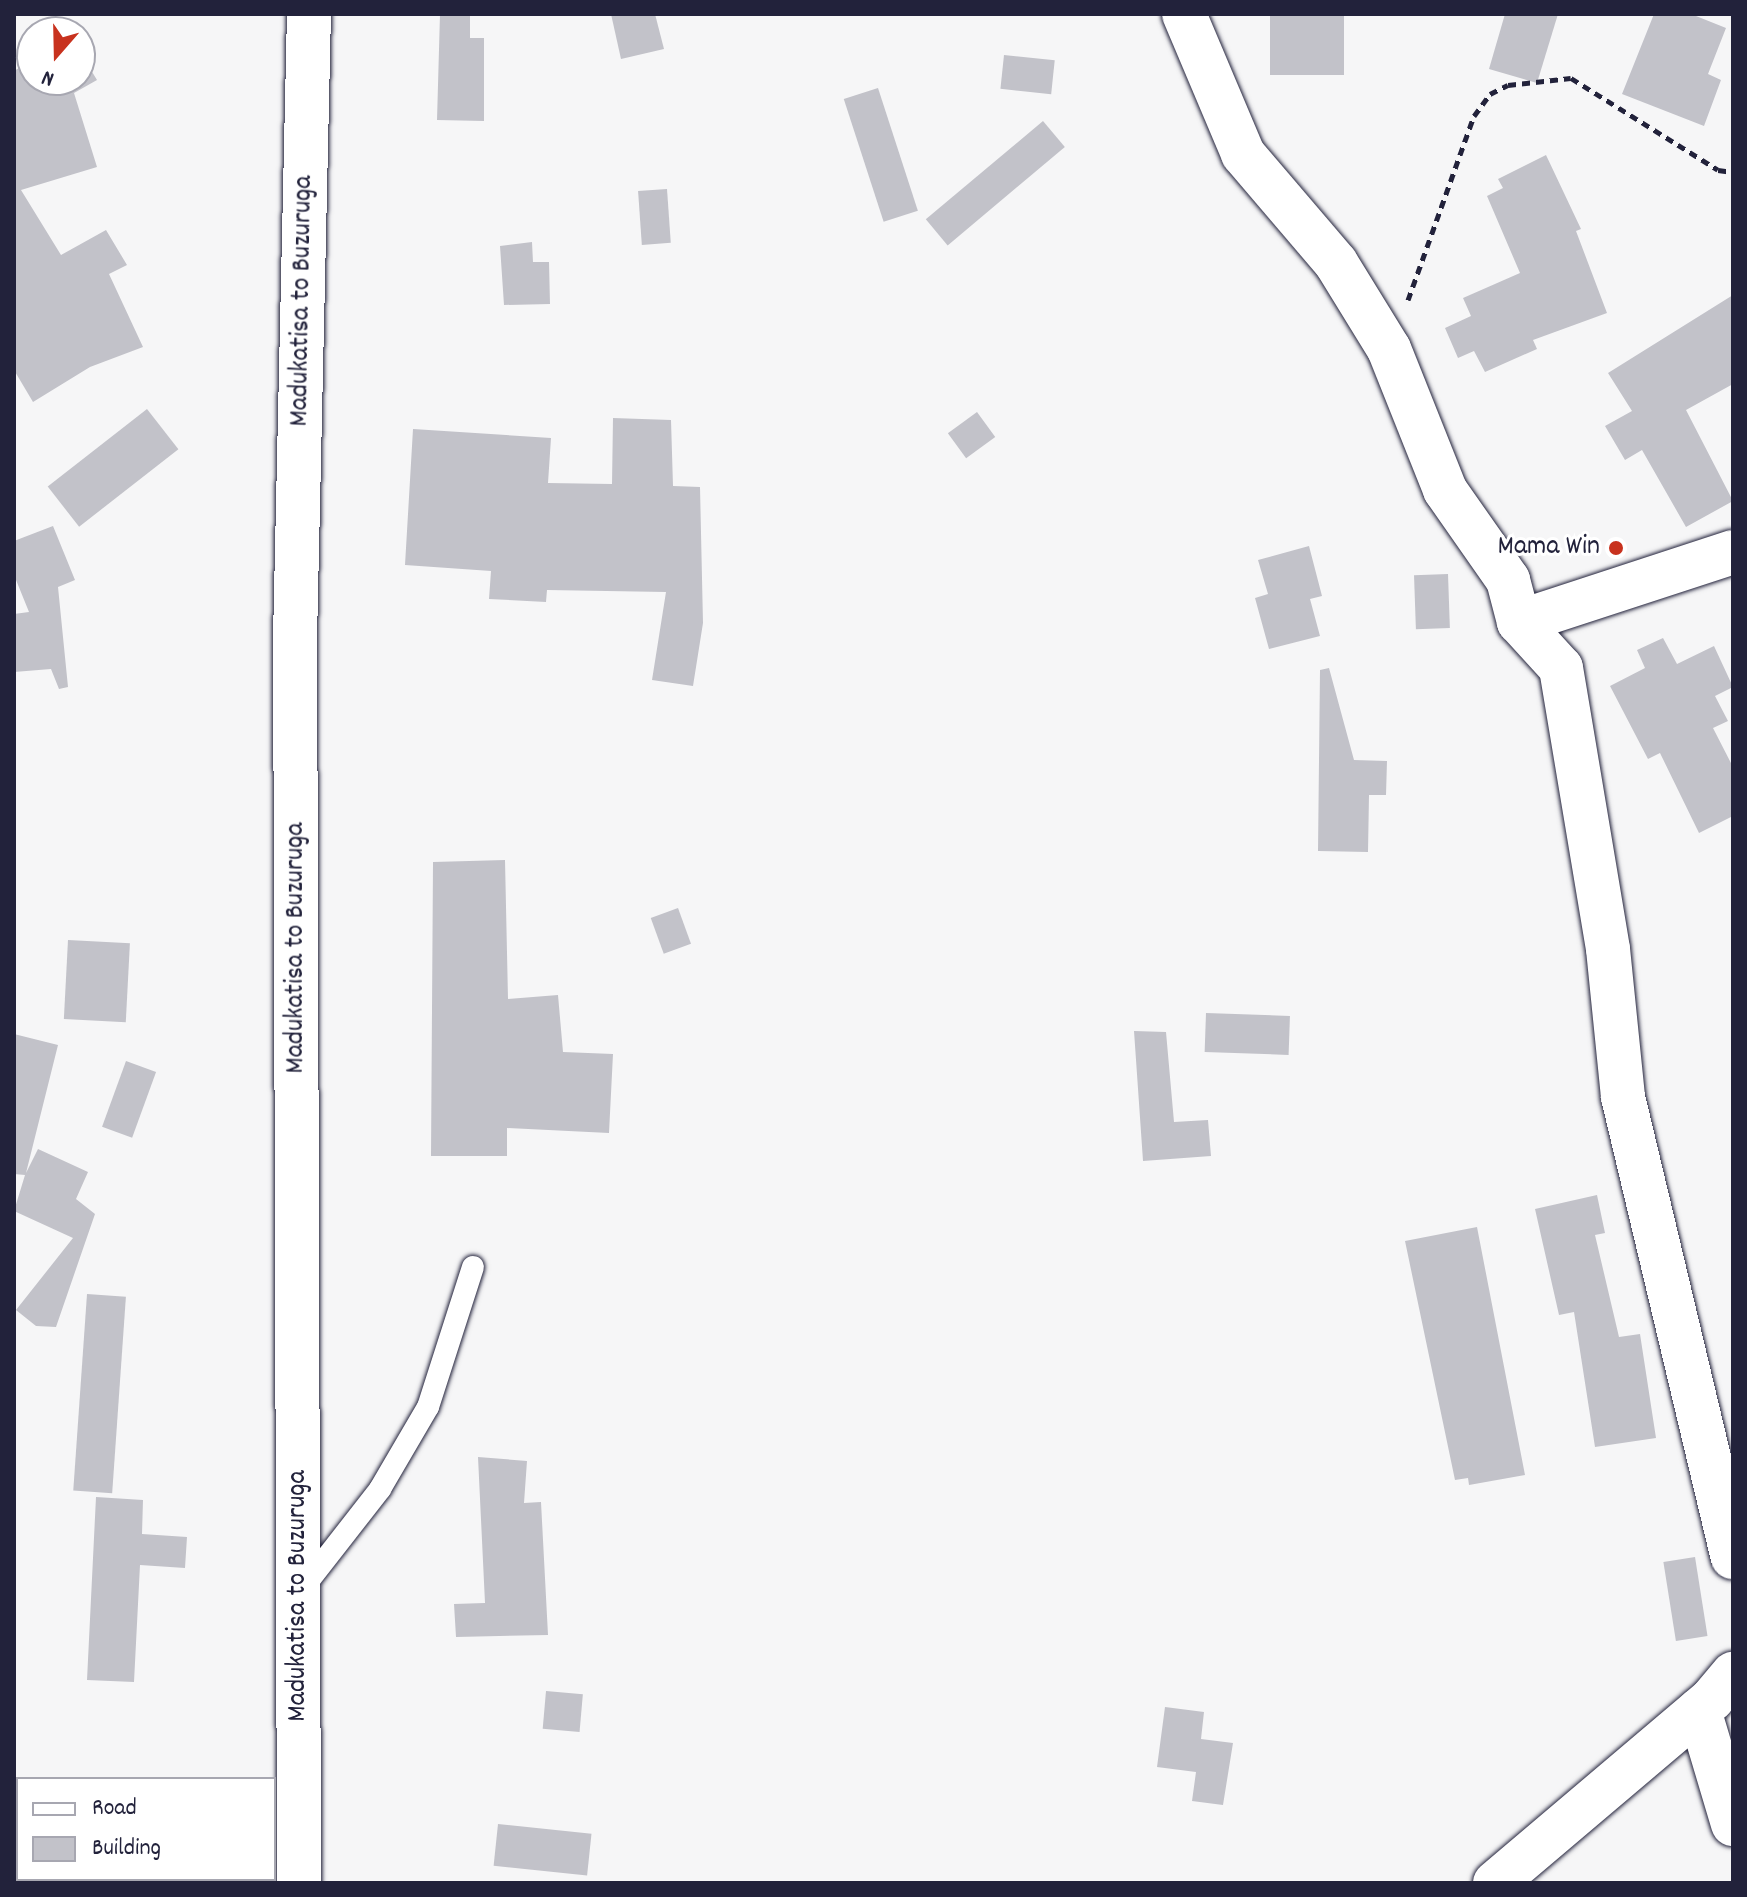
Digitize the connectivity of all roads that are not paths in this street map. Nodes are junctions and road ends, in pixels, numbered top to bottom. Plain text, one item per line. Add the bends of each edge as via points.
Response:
1 (309, 14) edge
2 (1184, 14) edge
3 (1733, 552) edge
4 (1519, 622) junction
5 (473, 1267) dead end
6 (1733, 1557) edge
7 (299, 1593) junction
8 (1733, 1674) edge
9 (1699, 1710) junction
10 (1733, 1824) edge
11 (299, 1883) edge
12 (1495, 1883) edge

1 - 7 street, Madukatisa to Buzuruga via 295,639
2 - 4 street via 1243,154 1336,263 1389,349 1445,490 1508,580
3 - 4 street
4 - 6 street via 1561,668 1608,949 1623,1097
5 - 7 lane via 428,1407 380,1489
7 - 11 street, Madukatisa to Buzuruga
8 - 9 street
9 - 10 street
9 - 12 street

